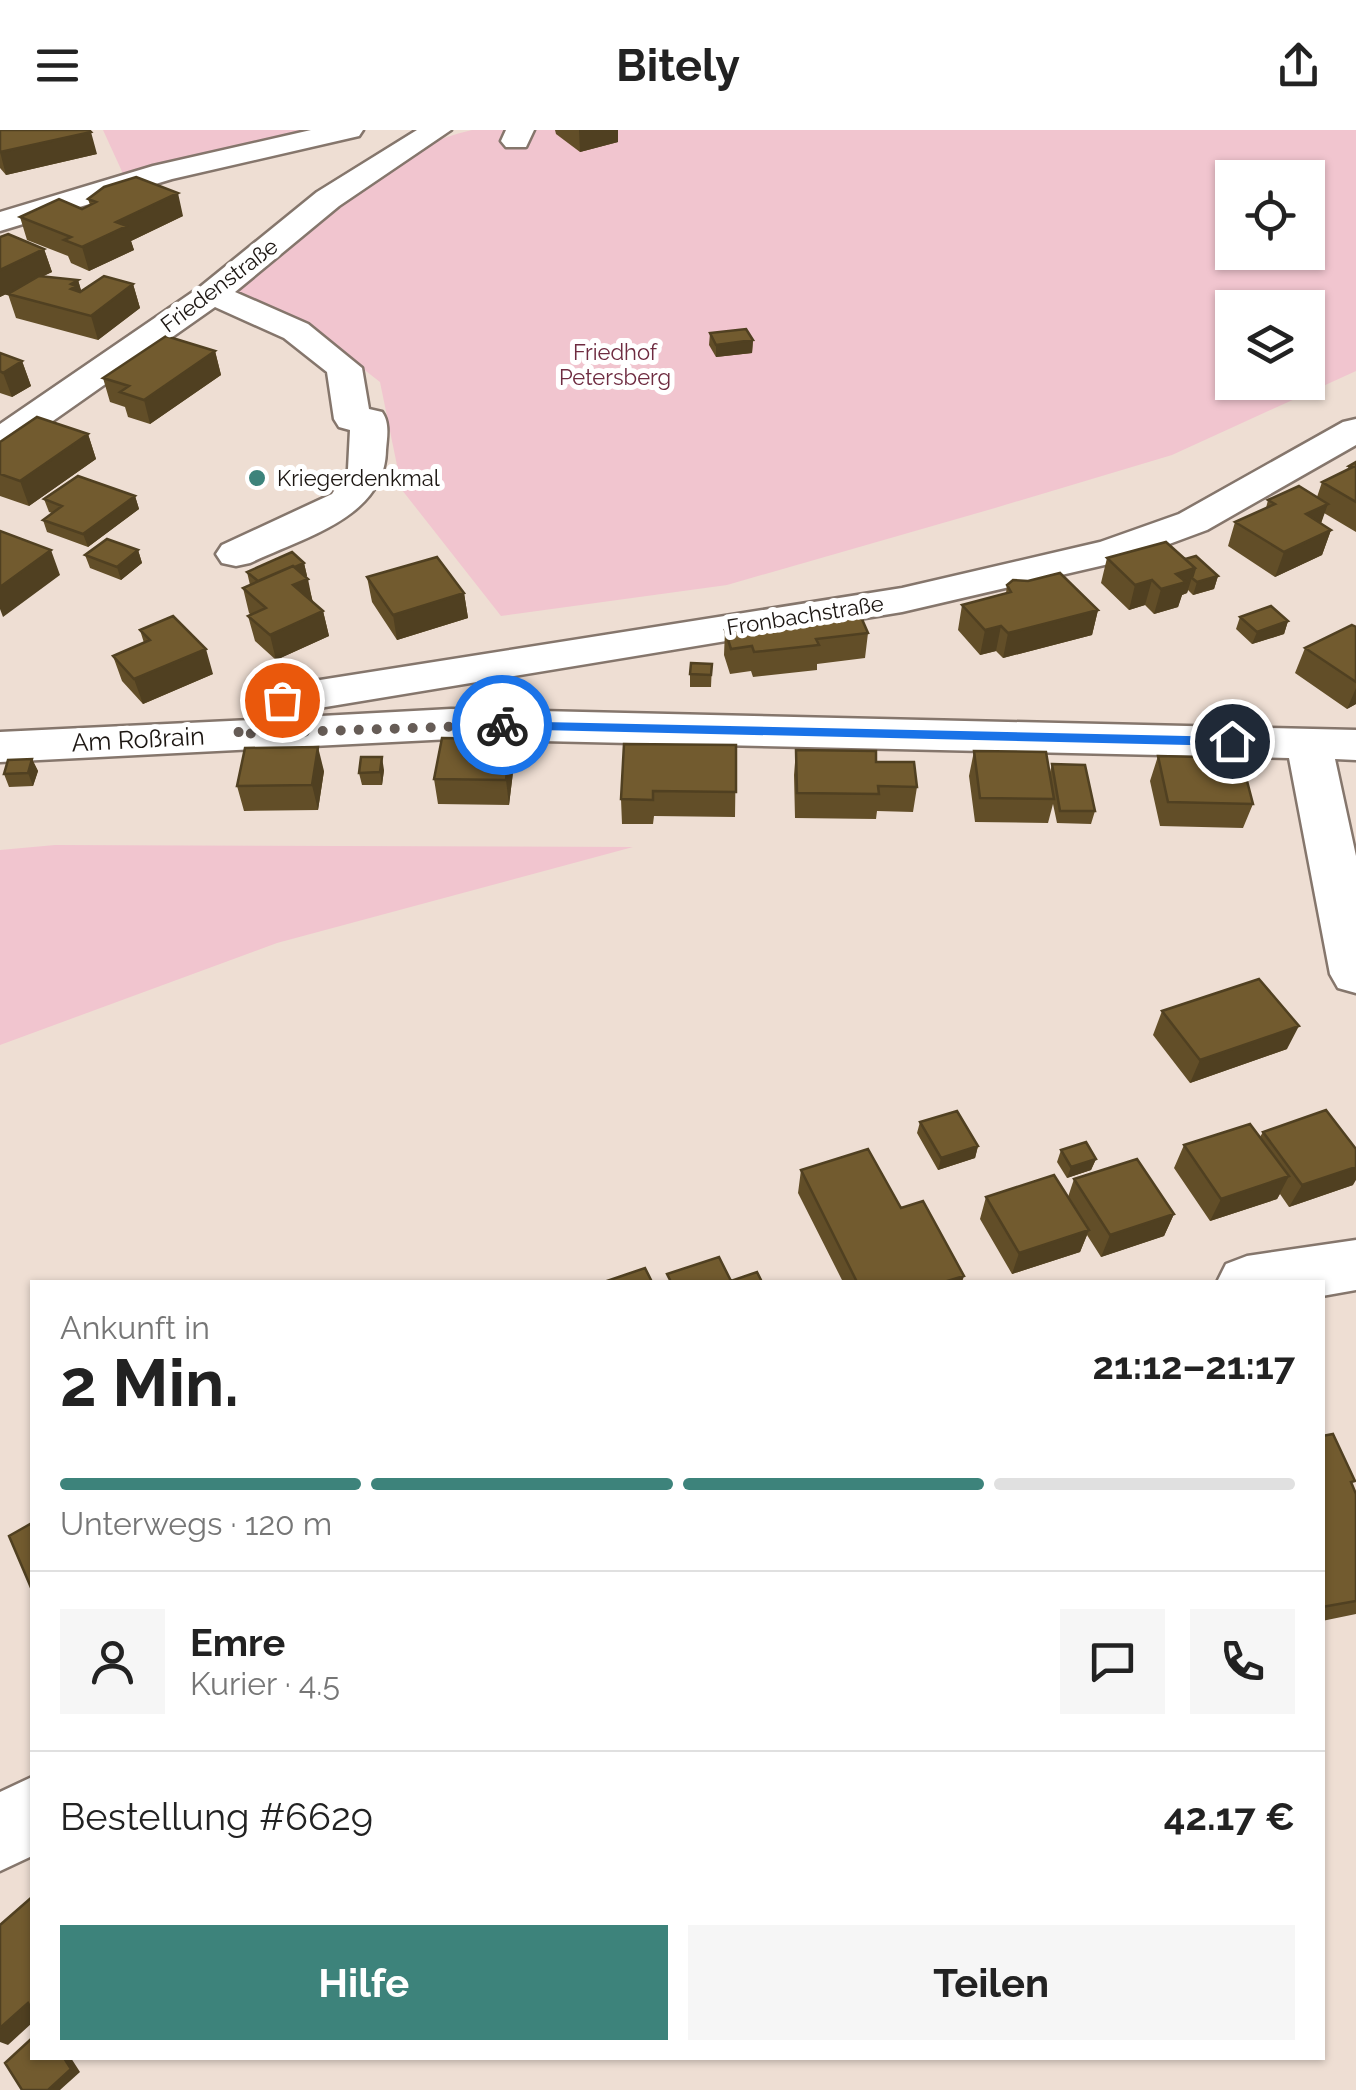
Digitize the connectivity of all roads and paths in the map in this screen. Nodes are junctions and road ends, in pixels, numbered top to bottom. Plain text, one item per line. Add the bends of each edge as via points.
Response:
1 (349, 130) edge
2 (437, 130) edge
3 (4, 215) edge
4 (212, 294) junction
5 (1356, 430) edge
6 (0, 441) edge
7 (236, 554) dead end
8 (236, 734) junction
9 (1333, 744) edge
10 (0, 747) edge
11 (1356, 974) edge
12 (1356, 1265) edge
13 (1261, 1280) edge
14 (30, 1815) edge
15 (0, 1834) edge

1 - 3 street
2 - 4 street, Friedenstraße via 328,199
4 - 6 street, Friedenstraße
4 - 7 street via 296,331 344,368 352,419 369,420 367,469 346,502
5 - 8 street, Fronbachstraße via 1194,522 1112,551 902,600 282,700
8 - 9 street, Am Roßrain via 450,724
8 - 10 street, Am Roßrain
9 - 11 street
12 - 13 street
14 - 15 street

